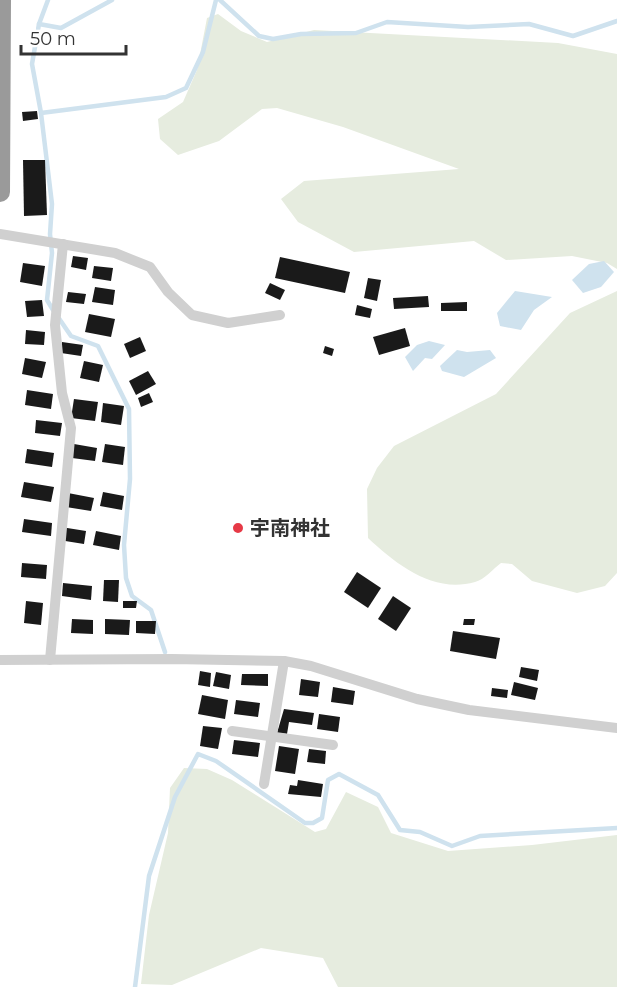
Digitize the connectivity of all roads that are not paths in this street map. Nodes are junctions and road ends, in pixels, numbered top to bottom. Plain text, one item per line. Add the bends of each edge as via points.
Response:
1 (1, 0) edge
2 (0, 192) edge
3 (0, 234) edge
4 (63, 244) junction
5 (280, 315) dead end
6 (0, 660) edge
7 (50, 660) junction
8 (284, 661) junction
9 (617, 728) edge
10 (232, 731) dead end
11 (272, 737) junction
12 (333, 745) dead end
13 (264, 784) dead end

1 - 2 highway
3 - 4 street
4 - 5 street via 115,253 150,267 192,315 228,323
4 - 7 street via 55,325 62,393 71,428
6 - 7 street
7 - 8 street
8 - 9 street via 469,710
8 - 11 street
10 - 11 street
11 - 12 street
11 - 13 street

